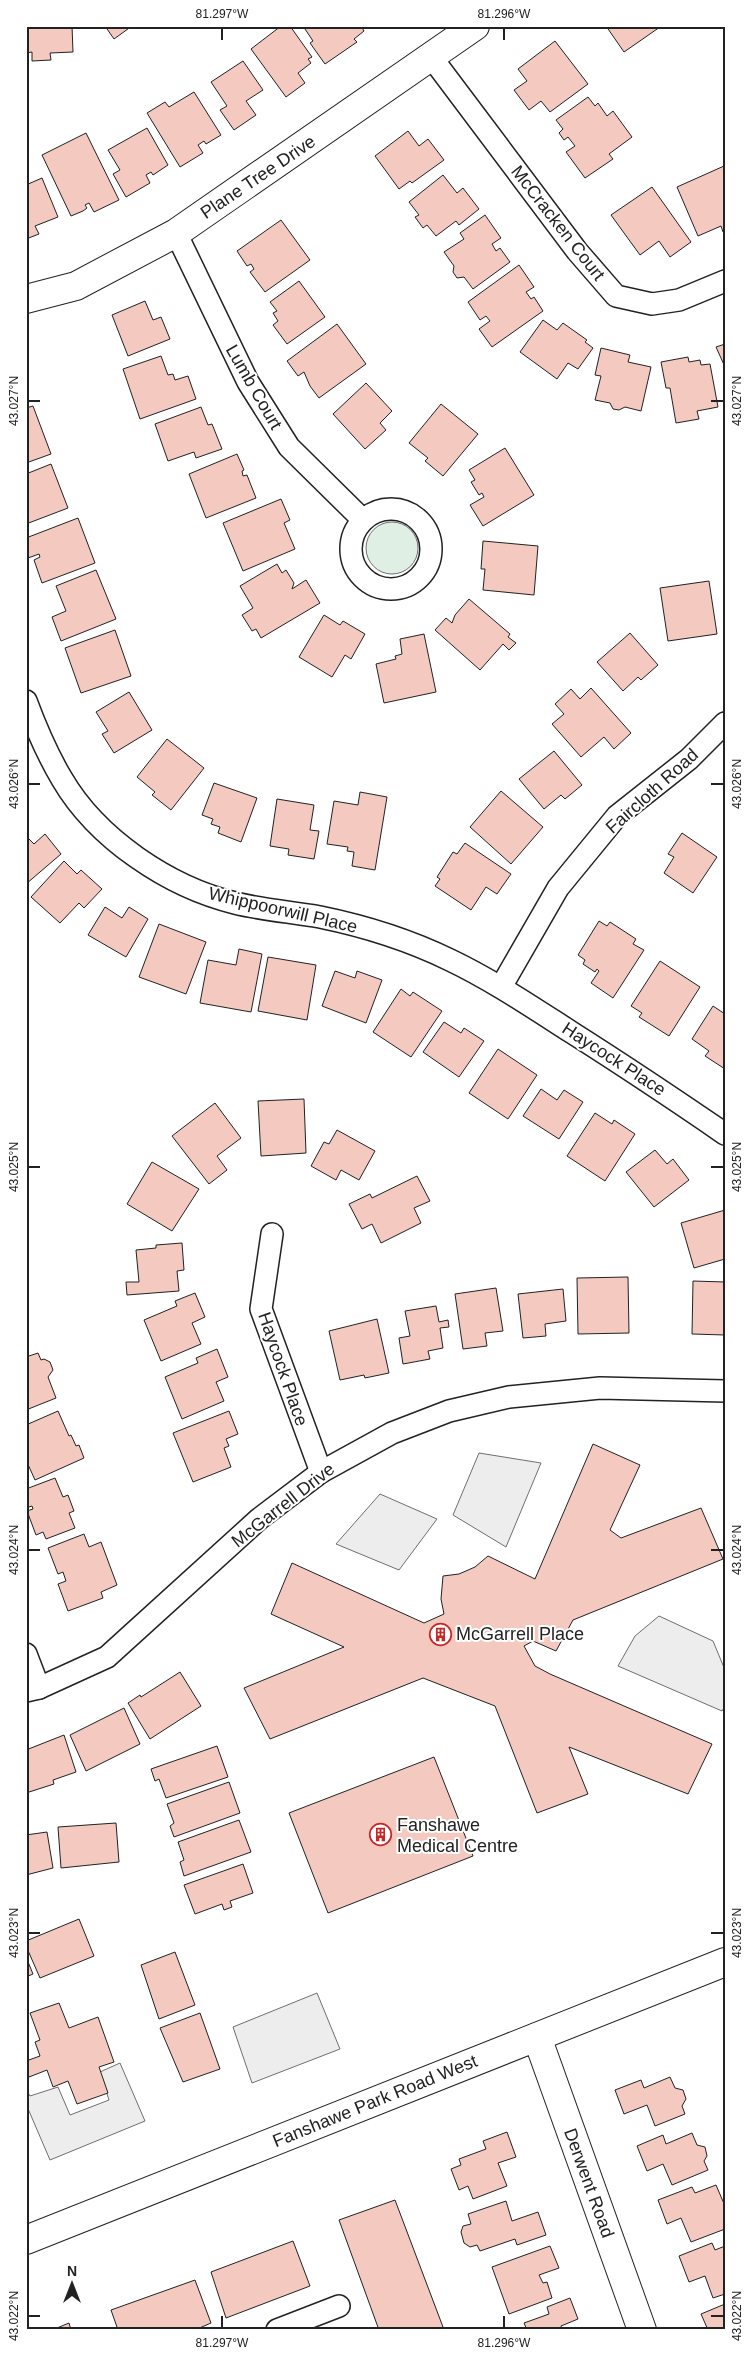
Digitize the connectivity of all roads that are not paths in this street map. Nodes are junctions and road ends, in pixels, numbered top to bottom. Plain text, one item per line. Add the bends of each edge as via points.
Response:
1 (475, 26) edge
2 (432, 58) junction
3 (176, 233) junction
4 (725, 281) edge
5 (26, 299) edge
6 (363, 520) dead end
7 (26, 701) edge
8 (725, 724) edge
9 (501, 987) junction
10 (725, 1134) edge
11 (272, 1234) dead end
12 (725, 1391) edge
13 (321, 1472) junction
14 (26, 1654) edge
15 (33, 1690) edge
16 (725, 1962) edge
17 (537, 2037) junction
18 (26, 2240) edge
19 (339, 2306) dead end
20 (277, 2330) edge
21 (642, 2330) edge

1 - 2 street, Plane Tree Drive
2 - 3 street, Plane Tree Drive
2 - 4 street, McCracken Court via 578,251 616,296 652,304 679,300
3 - 5 street, Plane Tree Drive via 76,286
3 - 6 street, Lumb Court via 248,382 289,448
7 - 9 street, Whippoorwill Place via 39,736 63,781 95,821 139,860 194,890 236,903 321,917 382,933 449,959
8 - 9 street, Faircloth Road via 689,759 617,816 558,888
9 - 10 street, Haycock Place
11 - 13 street, Haycock Place via 261,1309
12 - 13 street, McGarrell Drive via 600,1388 509,1396 449,1411 392,1432
13 - 15 street, McGarrell Drive via 259,1519 107,1657
14 - 15 street
16 - 17 street, Fanshawe Park Road West
17 - 18 street, Fanshawe Park Road West
17 - 21 street, Derwent Road
19 - 20 street

